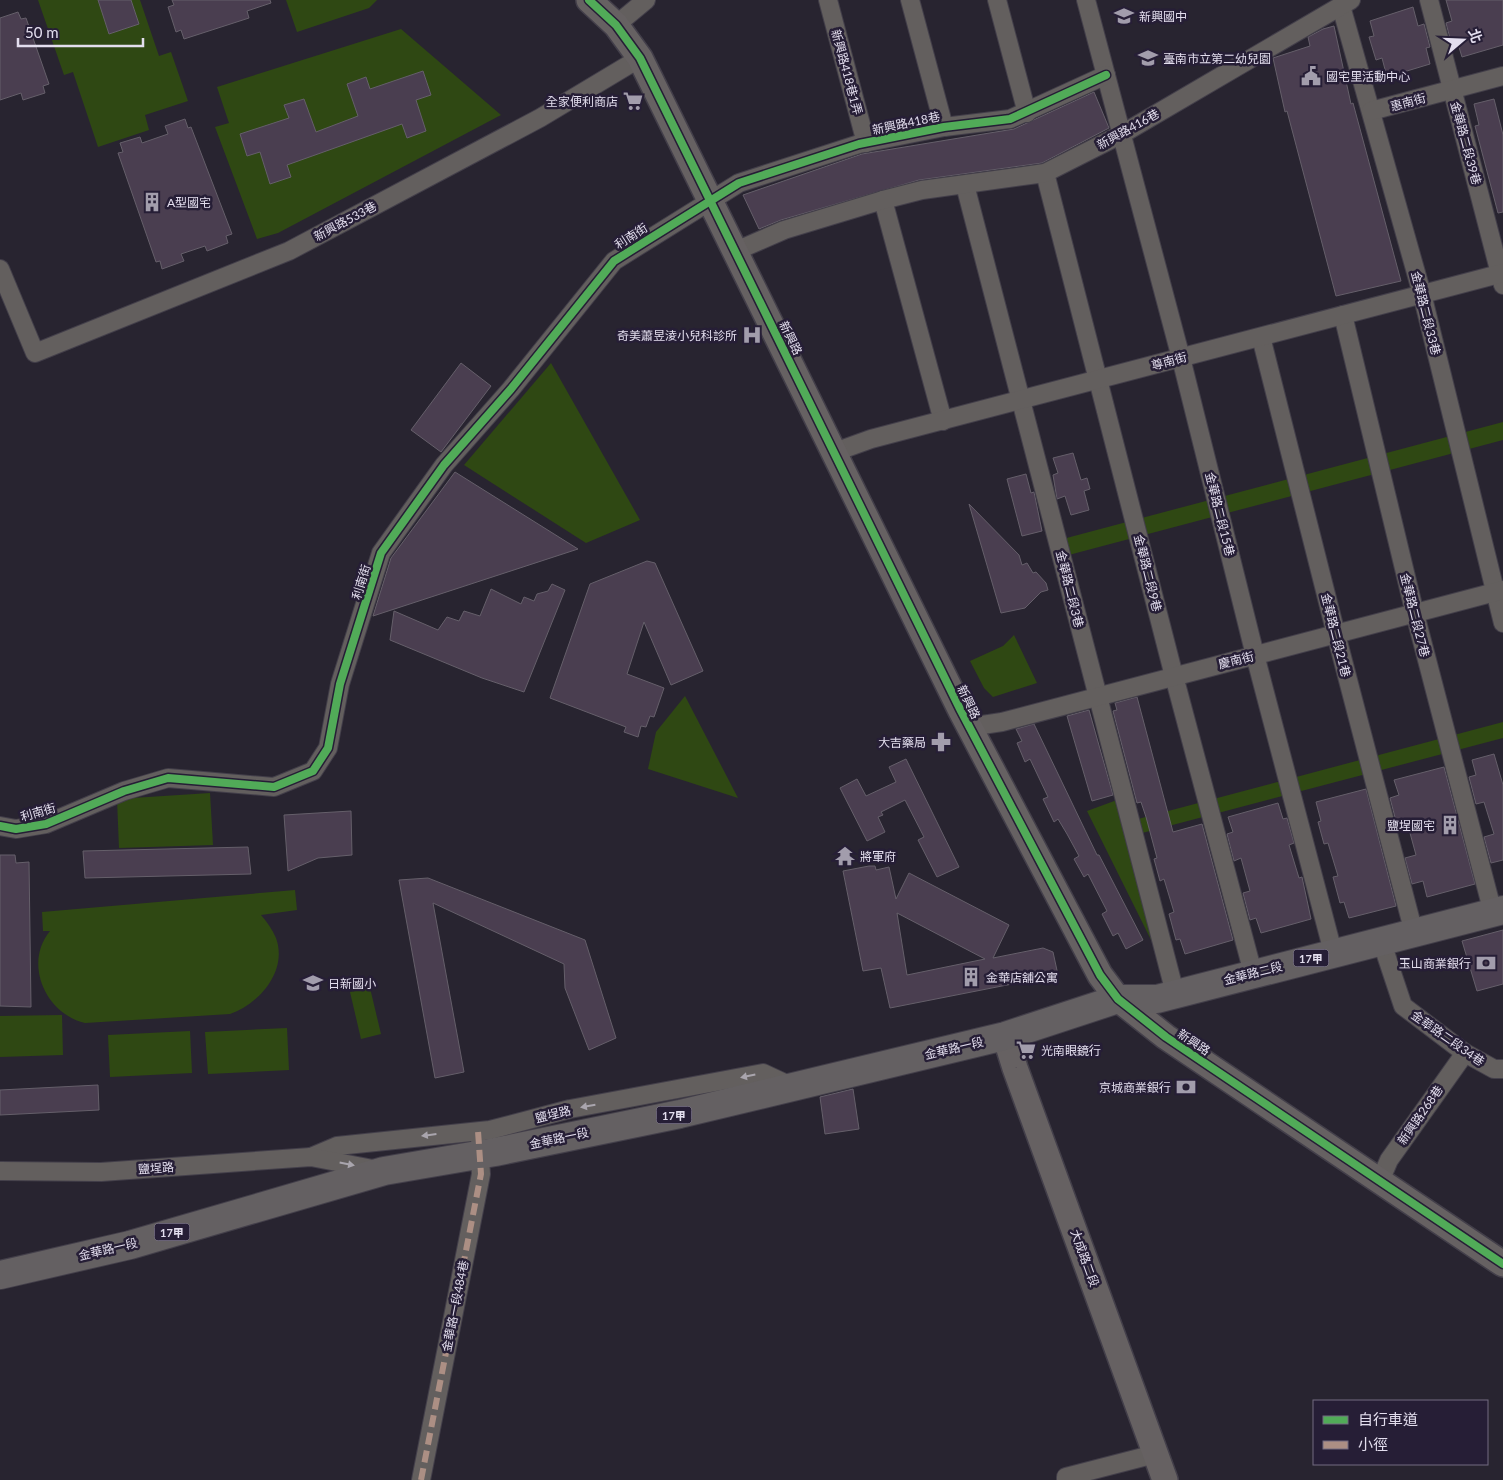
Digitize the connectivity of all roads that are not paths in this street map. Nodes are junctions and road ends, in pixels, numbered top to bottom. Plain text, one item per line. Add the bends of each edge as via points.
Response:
1 (589, 0) edge
2 (646, 0) edge
3 (828, 0) edge
4 (910, 0) edge
5 (997, 0) edge
6 (1086, 0) edge
7 (1429, 0) edge
8 (1346, 3) edge
9 (616, 25) junction
10 (640, 58) junction
11 (1106, 75) junction
12 (1503, 76) edge
13 (1452, 90) junction
14 (1371, 111) junction
15 (1027, 113) junction
16 (944, 127) junction
17 (1122, 134) junction
18 (866, 143) junction
19 (1046, 172) junction
20 (965, 185) junction
21 (711, 199) junction
22 (883, 200) junction
23 (736, 251) junction
24 (0, 269) edge
25 (1502, 277) edge
26 (1422, 294) junction
27 (1343, 315) junction
28 (1261, 337) junction
29 (1181, 358) junction
30 (1100, 379) junction
31 (1022, 400) junction
32 (943, 421) junction
33 (835, 452) junction
34 (1499, 591) edge
35 (1414, 614) junction
36 (1503, 623) edge
37 (1336, 634) junction
38 (1255, 655) junction
39 (1174, 676) junction
40 (1097, 696) junction
41 (970, 727) junction
42 (0, 826) edge
43 (1498, 911) edge
44 (1414, 933) junction
45 (1381, 940) junction
46 (1334, 952) junction
47 (1253, 973) junction
48 (1175, 993) junction
49 (1118, 999) junction
50 (1006, 1036) junction
51 (1464, 1053) junction
52 (1503, 1069) edge
53 (479, 1143) junction
54 (311, 1157) junction
55 (0, 1171) edge
56 (384, 1172) junction
57 (1380, 1181) junction
58 (1503, 1264) edge
59 (0, 1275) edge
60 (1155, 1454) junction
61 (421, 1480) edge
62 (1066, 1480) edge
63 (1165, 1480) edge

1 - 9 street, 新興路
2 - 9 street
3 - 18 street, 新興路418巷1弄
4 - 16 street
5 - 15 street
6 - 11 street, 金華路二段15巷
7 - 13 street, 金華路二段39巷
8 - 14 street, 金華路二段33巷
8 - 17 street, 新興路416巷
9 - 10 street, 新興路
10 - 21 street, 新興路
10 - 24 street, 新興路533巷 via 540,118 289,251 35,353
11 - 15 street, 新興路418巷
11 - 17 street, 金華路二段15巷
12 - 13 street, 惠南街
13 - 14 street, 惠南街
13 - 25 street, 金華路二段39巷
14 - 26 street, 金華路二段33巷
15 - 16 street, 新興路418巷 via 1010,119
16 - 18 street, 新興路418巷
17 - 19 street, 新興路416巷
17 - 29 street, 金華路二段15巷
18 - 21 street, 新興路418巷 via 739,183
19 - 20 street, 新興路416巷
19 - 30 street, 金華路二段9巷
20 - 22 street, 新興路416巷 via 922,190
20 - 31 street, 金華路二段3巷
21 - 23 street, 新興路
21 - 42 street, 利南街 via 614,260 511,389 444,465 381,553 340,684 328,748 313,771 274,787 168,778 124,791 46,824 16,829
22 - 23 street, 新興路416巷 via 784,230
22 - 32 street
23 - 33 street, 新興路
25 - 26 street, 尊南街
26 - 27 street, 尊南街
26 - 34 street, 金華路二段33巷
27 - 28 street, 尊南街
27 - 35 street, 金華路二段27巷
28 - 29 street, 尊南街
28 - 37 street, 金華路二段21巷
29 - 30 street, 尊南街
29 - 38 street, 金華路二段15巷
30 - 31 street, 尊南街
30 - 39 street, 金華路二段9巷
31 - 32 street, 尊南街
31 - 40 street, 金華路二段3巷
32 - 33 street, 尊南街
33 - 41 street, 新興路
34 - 35 street, 慶南街
34 - 36 street, 金華路二段33巷
35 - 37 street, 慶南街
35 - 43 street, 金華路二段27巷
37 - 38 street, 慶南街
37 - 44 street, 金華路二段21巷
38 - 39 street, 慶南街
38 - 46 street, 金華路二段15巷
39 - 40 street, 慶南街
39 - 47 street, 金華路二段9巷
40 - 41 street, 慶南街 via 1002,722
40 - 48 street, 金華路二段3巷
41 - 49 street, 新興路 via 1083,945
43 - 44 main road, 金華路二段 / 17甲
44 - 45 main road, 金華路二段 / 17甲
45 - 46 main road, 金華路二段 / 17甲
45 - 51 street, 金華路二段34巷 via 1403,1006
46 - 47 main road, 金華路二段 / 17甲
47 - 48 main road, 金華路二段 / 17甲
48 - 49 main road, 金華路二段 / 17甲 via 1157,999
49 - 50 main road, 金華路一段 / 17甲
49 - 57 street, 新興路 via 1166,1037
50 - 53 main road, 金華路一段 / 17甲 via 680,1114
50 - 60 street, 大成路二段
51 - 52 street, 金華路二段34巷 via 1494,1070
51 - 57 street, 新興路268巷 via 1389,1160
53 -> 54 street, 鹽埕路 via 338,1146
53 - 56 main road, 金華路一段 / 17甲
53 - 61 street, 金華路一段484巷 via 480,1174
54 - 55 street, 鹽埕路 via 101,1172
54 -> 56 street, 鹽埕路
56 - 59 main road, 金華路一段 / 17甲 via 130,1244
57 - 58 street, 新興路
60 - 62 street via 1066,1477
60 - 63 street, 大成路二段

